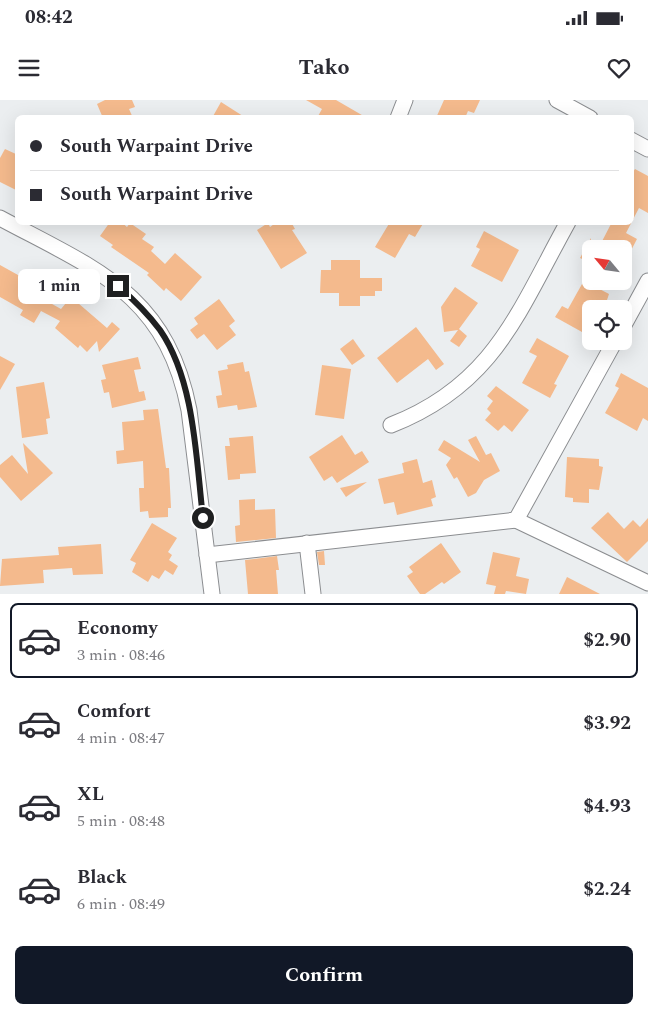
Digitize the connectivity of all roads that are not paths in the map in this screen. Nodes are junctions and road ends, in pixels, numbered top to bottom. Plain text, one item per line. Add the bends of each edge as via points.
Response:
1 (406, 100) edge
2 (557, 100) edge
3 (399, 115) edge
4 (584, 115) edge
5 (634, 142) edge
6 (648, 149) edge
7 (0, 218) edge
8 (566, 225) edge
9 (648, 282) edge
10 (632, 311) edge
11 (610, 350) edge
12 (391, 425) dead end
13 (516, 520) junction
14 (307, 544) junction
15 (207, 555) junction
16 (648, 583) edge
17 (207, 594) edge
18 (212, 594) edge
19 (313, 594) edge

1 - 3 street
2 - 4 street
5 - 6 street
7 - 15 street via 103,275 130,296 160,330 184,384
8 - 12 street via 513,323 483,365 456,391 410,418
9 - 10 street
11 - 13 street
13 - 14 street
13 - 16 street
14 - 15 street
14 - 19 street
15 - 18 street
17 - 18 street

